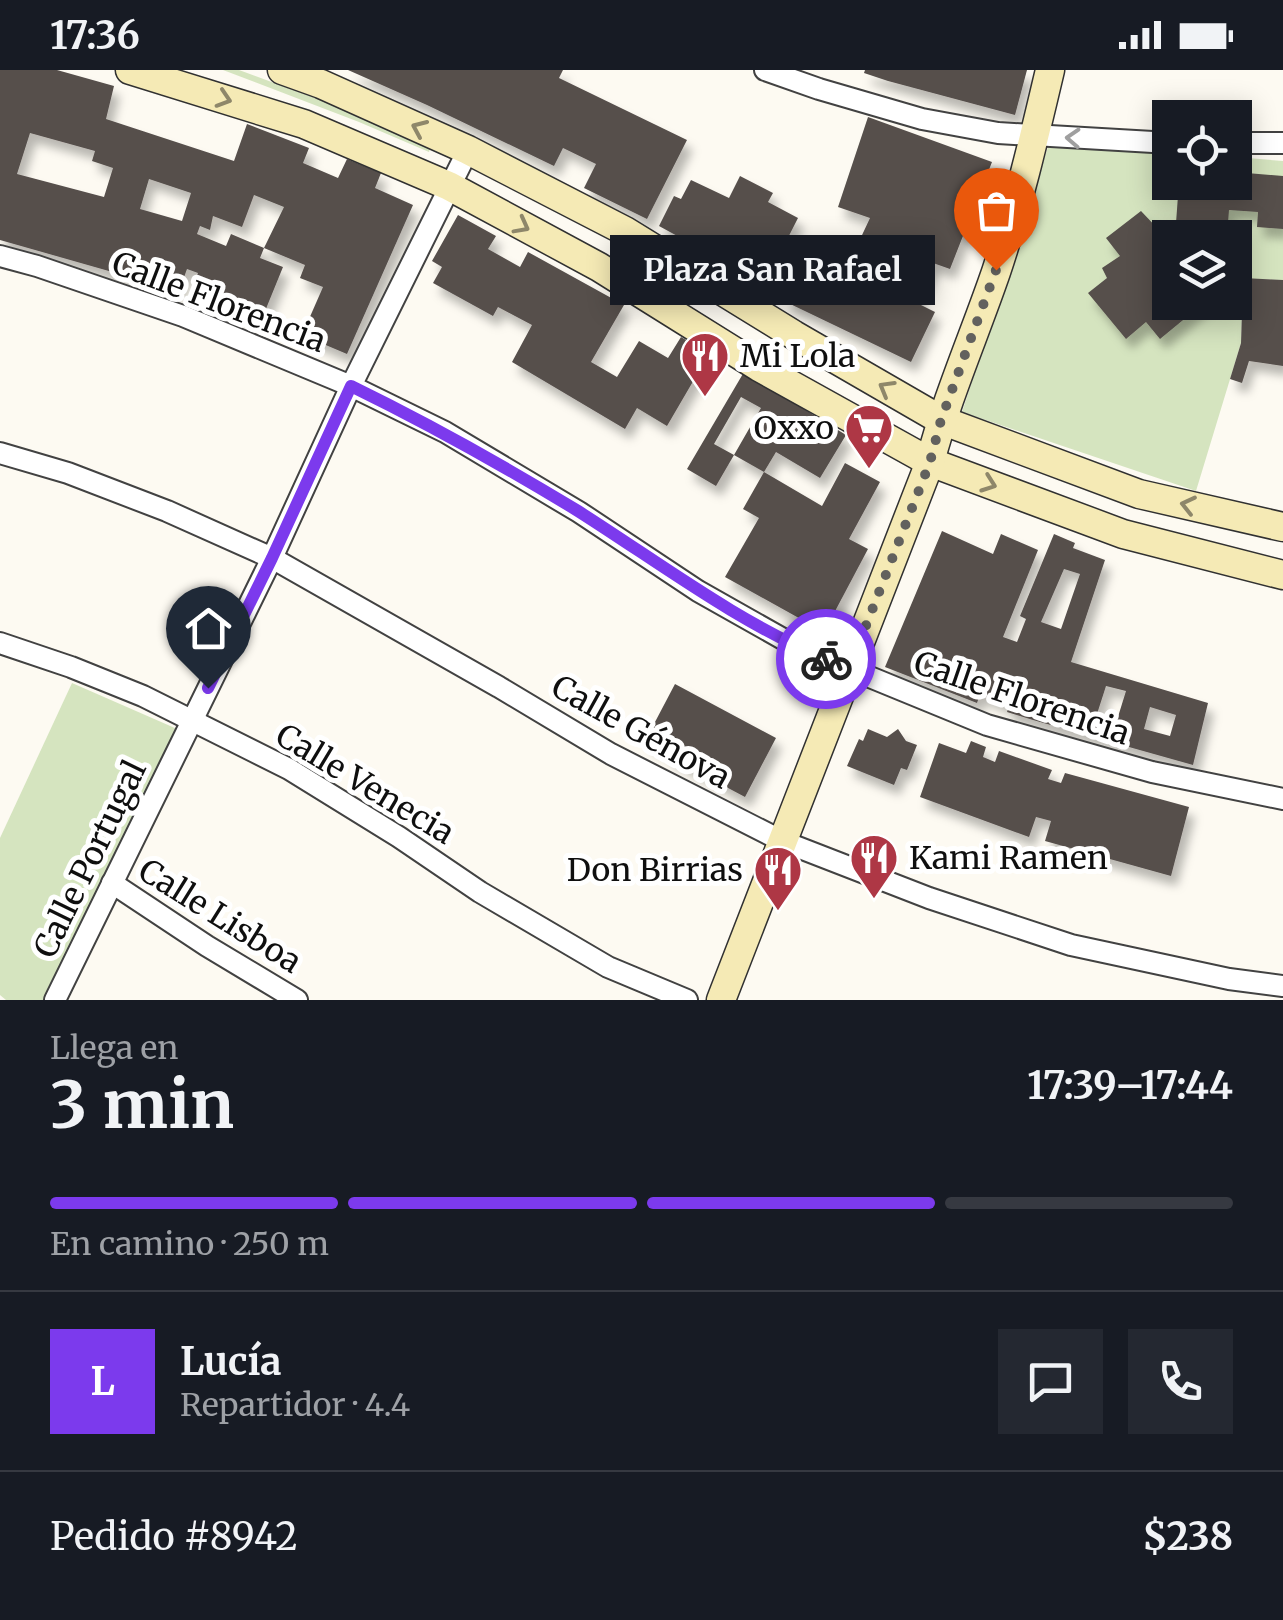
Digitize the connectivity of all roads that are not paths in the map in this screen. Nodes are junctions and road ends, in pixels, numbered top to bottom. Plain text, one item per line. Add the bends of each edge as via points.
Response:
1 (282, 70) edge
2 (765, 70) edge
3 (1050, 70) edge
4 (141, 71) edge
5 (1036, 136) junction
6 (1152, 142) edge
7 (1252, 143) edge
8 (1283, 144) edge
9 (468, 150) junction
10 (449, 186) junction
11 (0, 256) edge
12 (351, 386) junction
13 (941, 420) junction
14 (0, 454) edge
15 (930, 462) junction
16 (1283, 527) edge
17 (272, 558) junction
18 (1283, 575) edge
19 (0, 643) edge
20 (849, 669) junction
21 (192, 720) junction
22 (1283, 799) edge
23 (782, 841) junction
24 (112, 884) junction
25 (1283, 986) edge
26 (54, 1000) edge
27 (297, 1000) edge
28 (687, 1000) edge
29 (721, 1000) edge

9 -> 1 main road
2 - 5 street via 922,119
3 - 5 main road
4 -> 10 main road via 304,124
6 -> 5 street
5 - 13 main road
7 - 8 street
9 - 10 street, Calle Portugal
13 -> 9 main road via 625,231
10 - 12 street, Calle Portugal
10 -> 15 main road
11 - 12 street, Calle Florencia via 183,316
12 - 17 street, Calle Portugal
12 - 20 street, Calle Florencia via 444,432 698,591
13 - 15 main road
16 -> 13 main road via 1140,494
14 - 17 street, Calle Génova via 101,485
15 -> 18 main road via 1123,534
15 - 20 main road
17 - 21 street, Calle Portugal
17 - 23 street, Calle Génova via 611,754
19 - 21 street, Calle Venecia
20 - 22 street, Calle Florencia via 987,725 1152,772
20 - 23 main road
21 - 24 street, Calle Portugal
21 - 28 street, Calle Venecia via 289,769 608,967
23 - 25 street, Calle Génova via 1072,945
23 - 29 main road
24 - 26 street, Calle Portugal
24 - 27 street, Calle Lisboa

